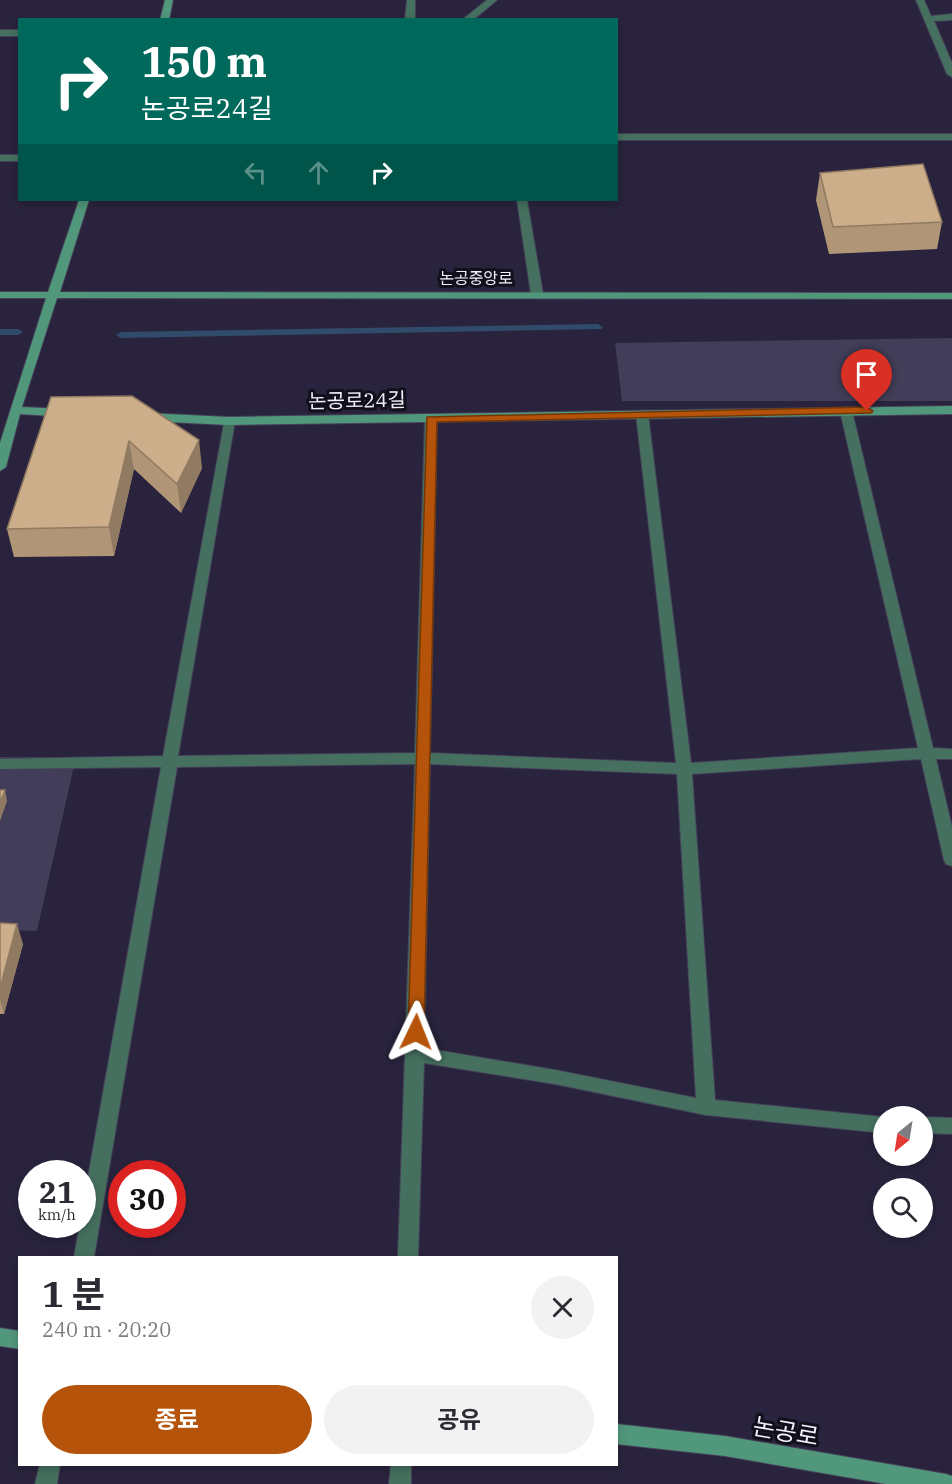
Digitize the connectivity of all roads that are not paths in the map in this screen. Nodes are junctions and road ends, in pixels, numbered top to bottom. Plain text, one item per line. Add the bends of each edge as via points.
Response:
1 (169, 0) edge
2 (411, 0) edge
3 (493, 0) edge
4 (920, 0) edge
5 (952, 17) edge
6 (165, 18) edge
7 (410, 18) edge
8 (469, 18) edge
9 (928, 19) junction
10 (0, 33) edge
11 (18, 33) edge
12 (952, 74) edge
13 (618, 137) edge
14 (952, 137) edge
15 (0, 158) edge
16 (18, 158) edge
17 (84, 201) edge
18 (522, 201) edge
19 (537, 294) junction
20 (0, 295) edge
21 (54, 295) junction
22 (952, 296) edge
23 (15, 410) junction
24 (952, 410) edge
25 (846, 411) junction
26 (75, 413) edge
27 (642, 414) junction
28 (134, 416) edge
29 (431, 419) junction
30 (229, 421) junction
31 (0, 467) edge
32 (928, 753) junction
33 (952, 754) edge
34 (424, 758) junction
35 (171, 762) junction
36 (0, 764) edge
37 (684, 769) junction
38 (952, 860) edge
39 (415, 1054) junction
40 (706, 1107) junction
41 (873, 1124) edge
42 (933, 1125) edge
43 (952, 1126) edge
44 (84, 1256) edge
45 (408, 1256) edge
46 (0, 1337) edge
47 (18, 1340) edge
48 (618, 1434) edge
49 (50, 1466) edge
50 (401, 1466) edge
51 (46, 1484) edge
52 (400, 1484) edge
53 (946, 1484) edge

1 - 6 street
2 - 7 street
3 - 8 street
4 - 9 street
5 - 9 street
9 - 12 street
10 - 11 street
13 - 14 street
15 - 16 street
17 - 21 street
18 - 19 street
19 - 21 street, 논공중앙로
19 - 22 street, 논공중앙로
20 - 21 street, 논공중앙로
21 - 23 street
23 - 26 street
23 - 31 street
24 - 25 street, 논공로24길
25 - 27 street, 논공로24길
25 - 32 street
27 - 29 street, 논공로24길
27 - 37 street
28 - 30 street, 논공로24길
29 - 30 street, 논공로24길
29 - 34 street
30 - 35 street
32 - 33 street
32 - 37 street
32 - 38 street
34 - 35 street
34 - 37 street
34 - 39 street
35 - 36 street
35 - 44 street
37 - 40 street
39 - 40 street
39 - 45 street
40 - 41 street
42 - 43 street
46 - 47 street
48 - 53 street, 논공로 via 724,1446
49 - 51 street
50 - 52 street

